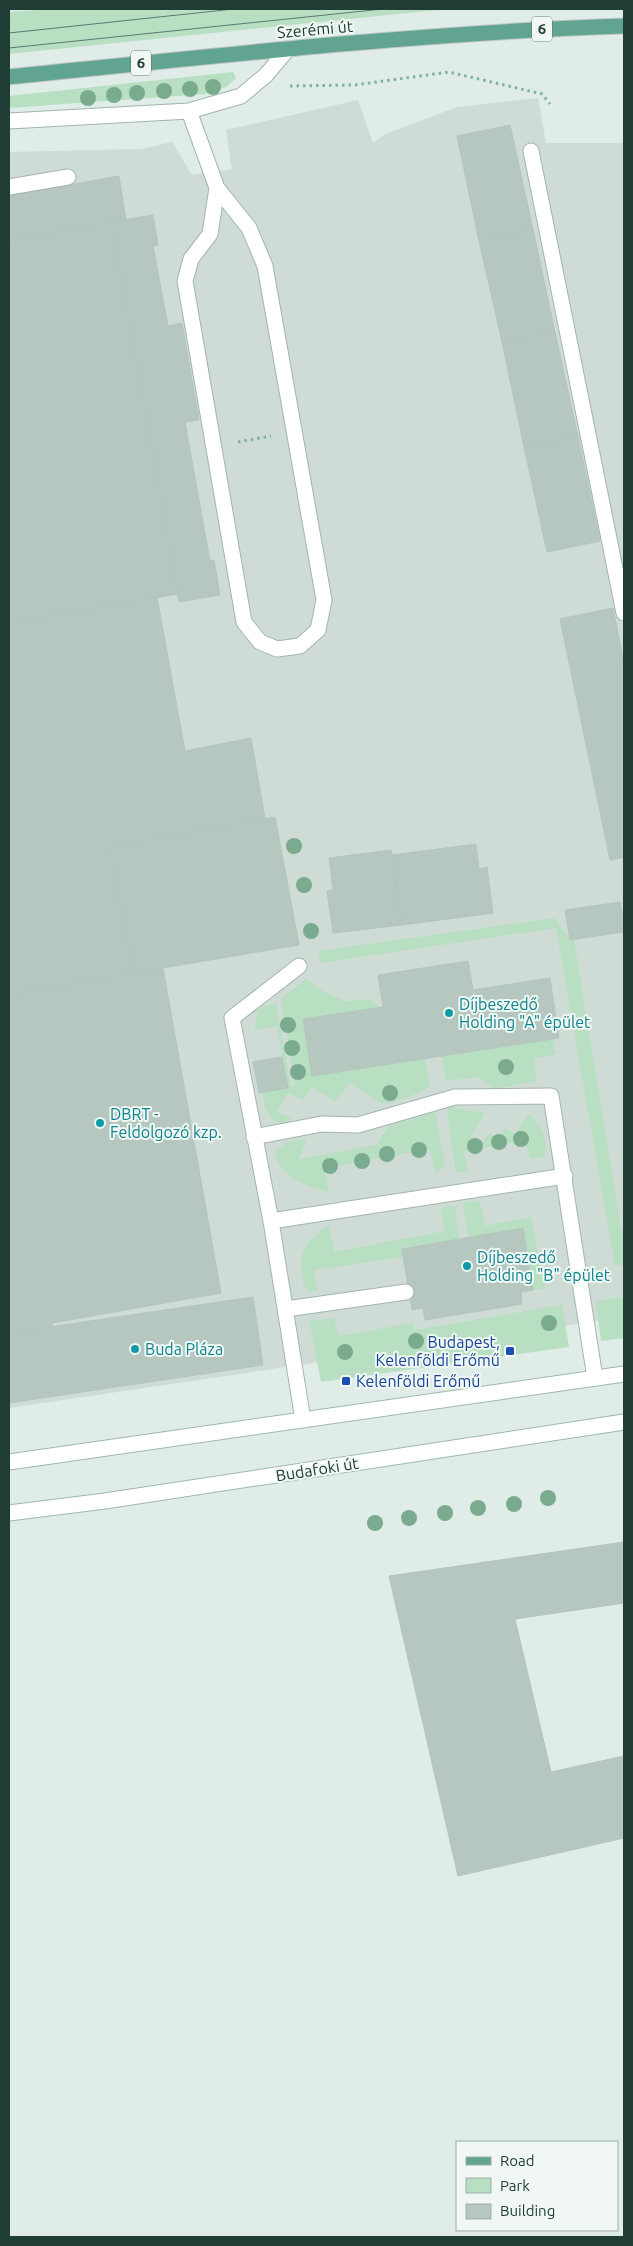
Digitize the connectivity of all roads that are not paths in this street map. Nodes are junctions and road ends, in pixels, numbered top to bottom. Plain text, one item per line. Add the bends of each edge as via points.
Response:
1 (624, 26) edge
2 (288, 49) junction
3 (9, 77) edge
4 (189, 111) junction
5 (9, 121) edge
6 (531, 151) dead end
7 (68, 177) dead end
8 (9, 187) edge
9 (217, 188) junction
10 (624, 613) edge
11 (299, 966) dead end
12 (254, 1137) junction
13 (565, 1176) junction
14 (271, 1221) junction
15 (406, 1292) dead end
16 (286, 1309) junction
17 (624, 1374) edge
18 (595, 1378) junction
19 (303, 1420) junction
20 (624, 1422) edge
21 (9, 1462) edge
22 (9, 1513) edge

1 - 2 main road, Szerémi út / 6
2 - 3 main road, Szerémi út / 6
2 - 4 main road via 266,75 241,96
4 - 5 main road
4 - 9 main road
6 - 10 main road
7 - 8 main road
9 - 9 main road via 210,234 191,259 185,281 244,622 260,642 277,649 300,646 318,630 324,600 265,266 249,228
11 - 12 main road via 232,1018
12 - 13 main road via 322,1124 358,1125 455,1097 551,1096
12 - 14 main road
13 - 14 main road
13 - 18 main road
14 - 16 main road
15 - 16 main road
16 - 19 main road
17 - 18 main road
18 - 19 main road
19 - 21 main road
20 - 22 main road, Budafoki út

